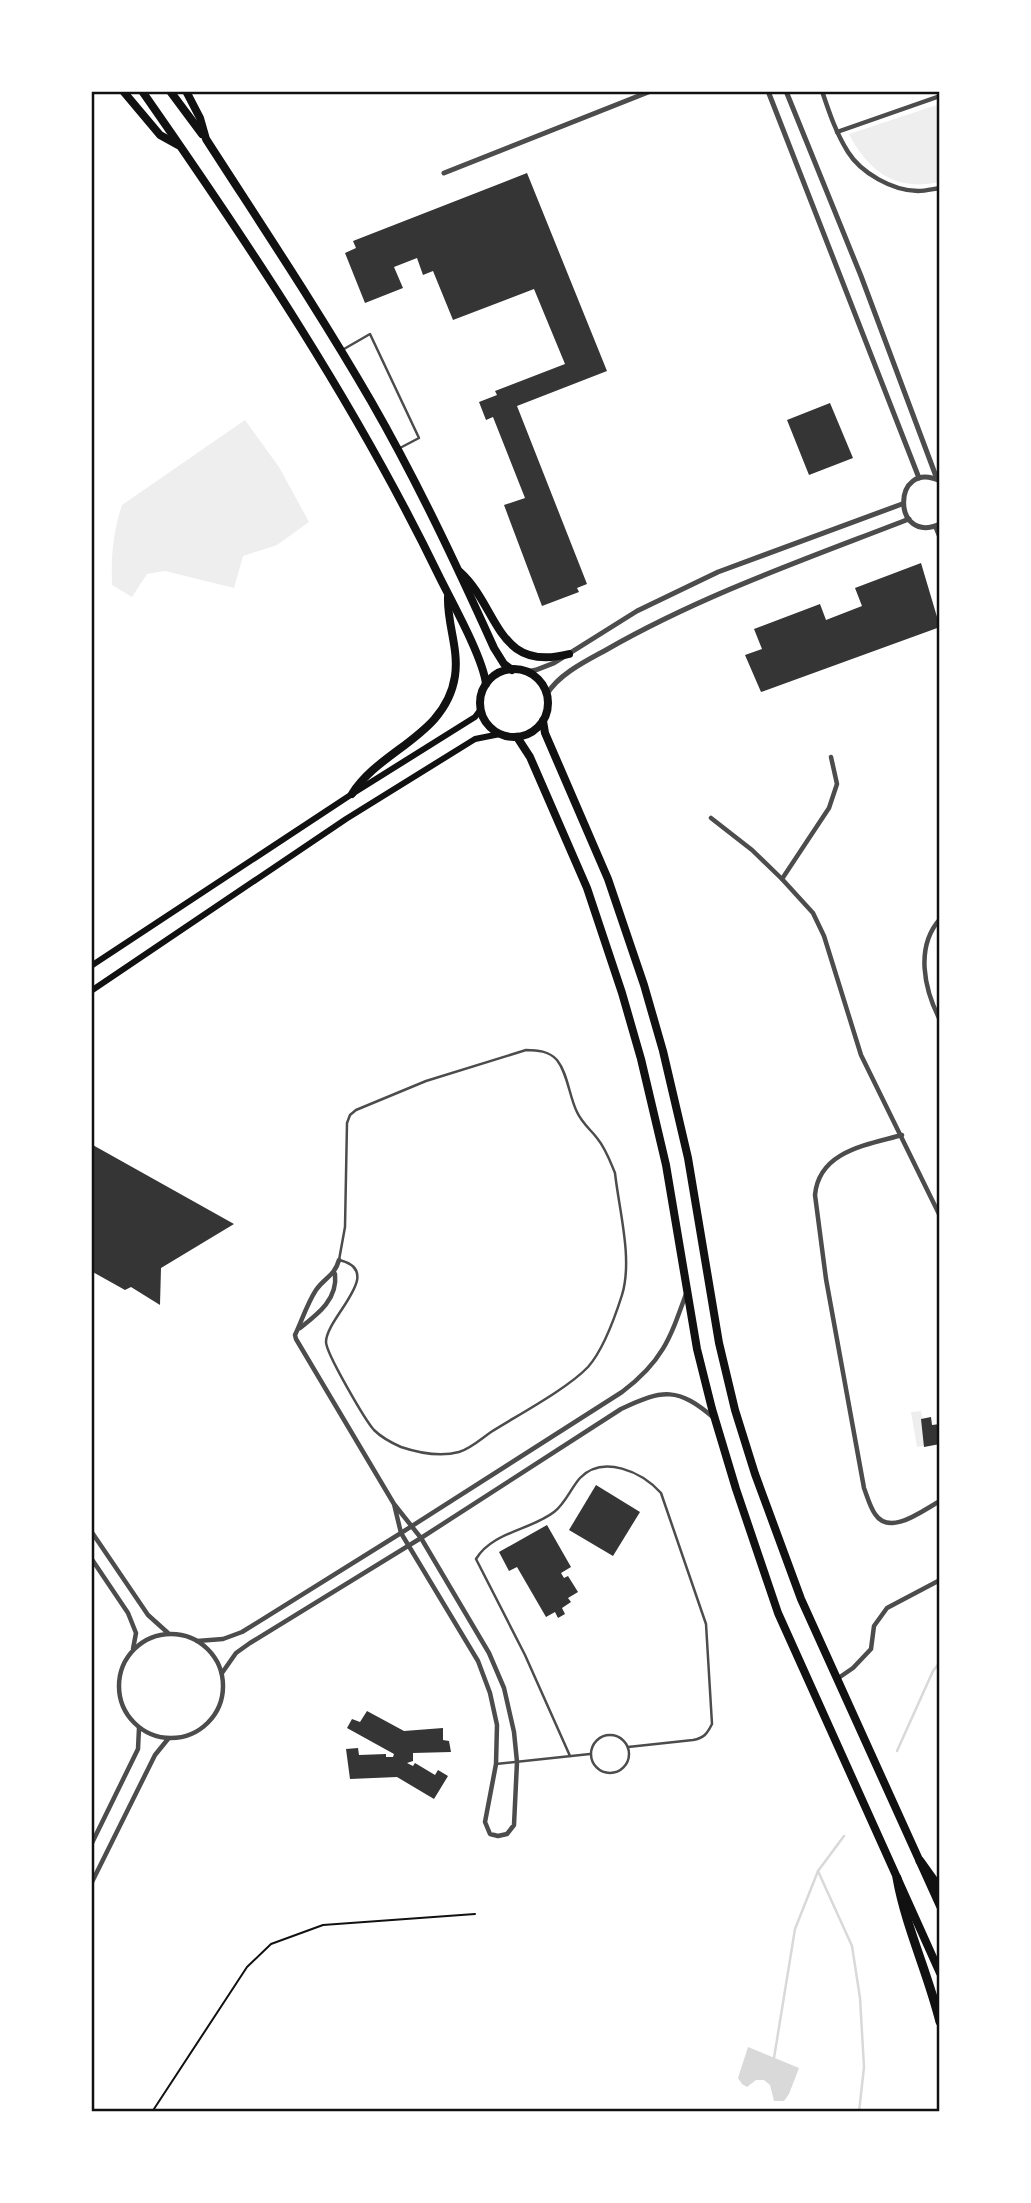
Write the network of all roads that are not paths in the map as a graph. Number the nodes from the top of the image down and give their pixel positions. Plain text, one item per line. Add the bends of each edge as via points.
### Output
1 (123, 91) edge
2 (142, 91) edge
3 (170, 91) edge
4 (186, 91) edge
5 (651, 91) edge
6 (768, 91) edge
7 (786, 91) edge
8 (822, 91) edge
9 (940, 96) edge
10 (837, 132) junction
11 (206, 139) junction
12 (181, 147) junction
13 (444, 173) dead end
14 (940, 188) edge
15 (341, 351) junction
16 (398, 449) junction
17 (919, 478) junction
18 (938, 480) edge
19 (902, 504) junction
20 (909, 519) junction
21 (938, 525) edge
22 (940, 538) edge
23 (458, 570) junction
24 (448, 594) junction
25 (569, 654) junction
26 (512, 670) junction
27 (526, 672) junction
28 (486, 684) junction
29 (547, 694) junction
30 (481, 709) junction
31 (543, 721) junction
32 (500, 734) junction
33 (517, 737) junction
34 (831, 757) dead end
35 (352, 794) junction
36 (711, 818) dead end
37 (782, 880) junction
38 (940, 919) edge
39 (91, 966) edge
40 (91, 991) edge
41 (940, 1020) edge
42 (902, 1135) junction
43 (940, 1216) edge
44 (340, 1261) junction
45 (335, 1274) junction
46 (687, 1293) junction
47 (297, 1331) junction
48 (715, 1419) junction
49 (940, 1501) edge
50 (394, 1504) junction
51 (413, 1526) junction
52 (91, 1531) edge
53 (401, 1533) junction
54 (421, 1538) junction
55 (409, 1545) junction
56 (91, 1558) edge
57 (940, 1580) edge
58 (169, 1634) junction
59 (197, 1641) junction
60 (132, 1650) junction
61 (222, 1674) junction
62 (837, 1679) junction
63 (139, 1728) junction
64 (167, 1739) junction
65 (628, 1747) junction
66 (590, 1754) junction
67 (570, 1756) junction
68 (517, 1762) junction
69 (496, 1764) junction
70 (91, 1845) edge
71 (920, 1861) junction
72 (897, 1878) junction
73 (91, 1884) edge
74 (940, 1889) edge
75 (940, 1906) edge
76 (940, 1973) edge
77 (940, 2022) edge

1 - 12 highway via 160,135
2 - 12 highway
3 - 11 highway
4 - 11 highway
5 - 13 street
6 - 17 street
7 - 18 street
8 - 10 street
9 - 10 street
10 - 14 street via 849,155 888,184 916,191
11 - 15 highway
12 - 24 highway via 379,458
15 - 16 highway
15 - 16 lane via 370,334 419,438
16 - 23 highway
17 - 18 street
17 - 19 street via 906,489
19 - 20 street
19 - 25 street via 718,572 637,611
20 - 21 street via 921,527
20 - 29 street via 669,617 583,663
21 - 22 street
23 - 25 highway via 514,647 535,655
23 - 26 highway via 494,648
24 - 28 highway
24 - 35 highway via 456,665 447,702 422,733 359,782
25 - 27 street
26 - 27 highway
26 - 28 highway via 495,675
27 - 29 highway via 540,681
28 - 30 highway
29 - 31 highway
30 - 32 highway via 488,725
30 - 35 main road
31 - 33 highway
31 - 62 highway via 608,878 644,985 688,1158 735,1410 801,1599
32 - 33 highway
32 - 40 main road via 475,739 346,820
33 - 46 highway via 587,888 622,993 666,1165
34 - 37 street via 837,785 829,808
35 - 39 main road
36 - 37 street
37 - 42 street via 813,914 824,936 861,1055
38 - 41 street via 932,928 925,952 925,980
42 - 43 street
42 - 49 street via 852,1149 830,1161 816,1183 815,1195 828,1293 864,1488 873,1513 880,1520 898,1523
44 - 44 lane via 350,1115 426,1081 526,1051 555,1058 576,1111 598,1139 615,1173 626,1259 623,1292 587,1367 461,1452 438,1455 400,1446 373,1429 327,1349 328,1330 358,1276 351,1263
44 - 45 street
45 - 47 street via 309,1301
45 - 47 street via 332,1296 318,1315
46 - 48 highway
46 - 51 street via 667,1345 638,1380
47 - 50 street via 296,1339
48 - 54 street via 682,1396 640,1400
48 - 72 highway via 778,1613
50 - 51 street
50 - 53 street
51 - 53 street
51 - 54 street
52 - 58 street via 148,1615
53 - 55 street
53 - 59 street via 242,1632
54 - 55 street
54 - 68 street via 489,1653 504,1688
55 - 61 street via 250,1643 236,1653
55 - 69 street via 478,1661 497,1725
56 - 60 street via 128,1613 136,1633
57 - 62 street via 887,1608 874,1626 872,1649
58 - 59 street
58 - 60 street
59 - 61 street via 217,1660
60 - 63 street via 120,1672 119,1697
61 - 64 street via 224,1690 212,1720 184,1738
62 - 71 highway
63 - 64 street
63 - 70 street via 138,1749
64 - 73 street
65 - 66 lane via 619,1737 607,1735 594,1743
65 - 66 lane via 629,1760 615,1773 596,1768
65 - 67 lane via 693,1740 708,1733 712,1724 706,1623 661,1493 638,1474 598,1466 582,1476 555,1512 486,1546 476,1559
66 - 67 lane
67 - 68 lane
68 - 69 lane
68 - 69 street via 513,1825 507,1834 498,1836 490,1834 485,1822
71 - 74 highway
71 - 75 highway
72 - 76 highway
72 - 77 highway via 902,1908

